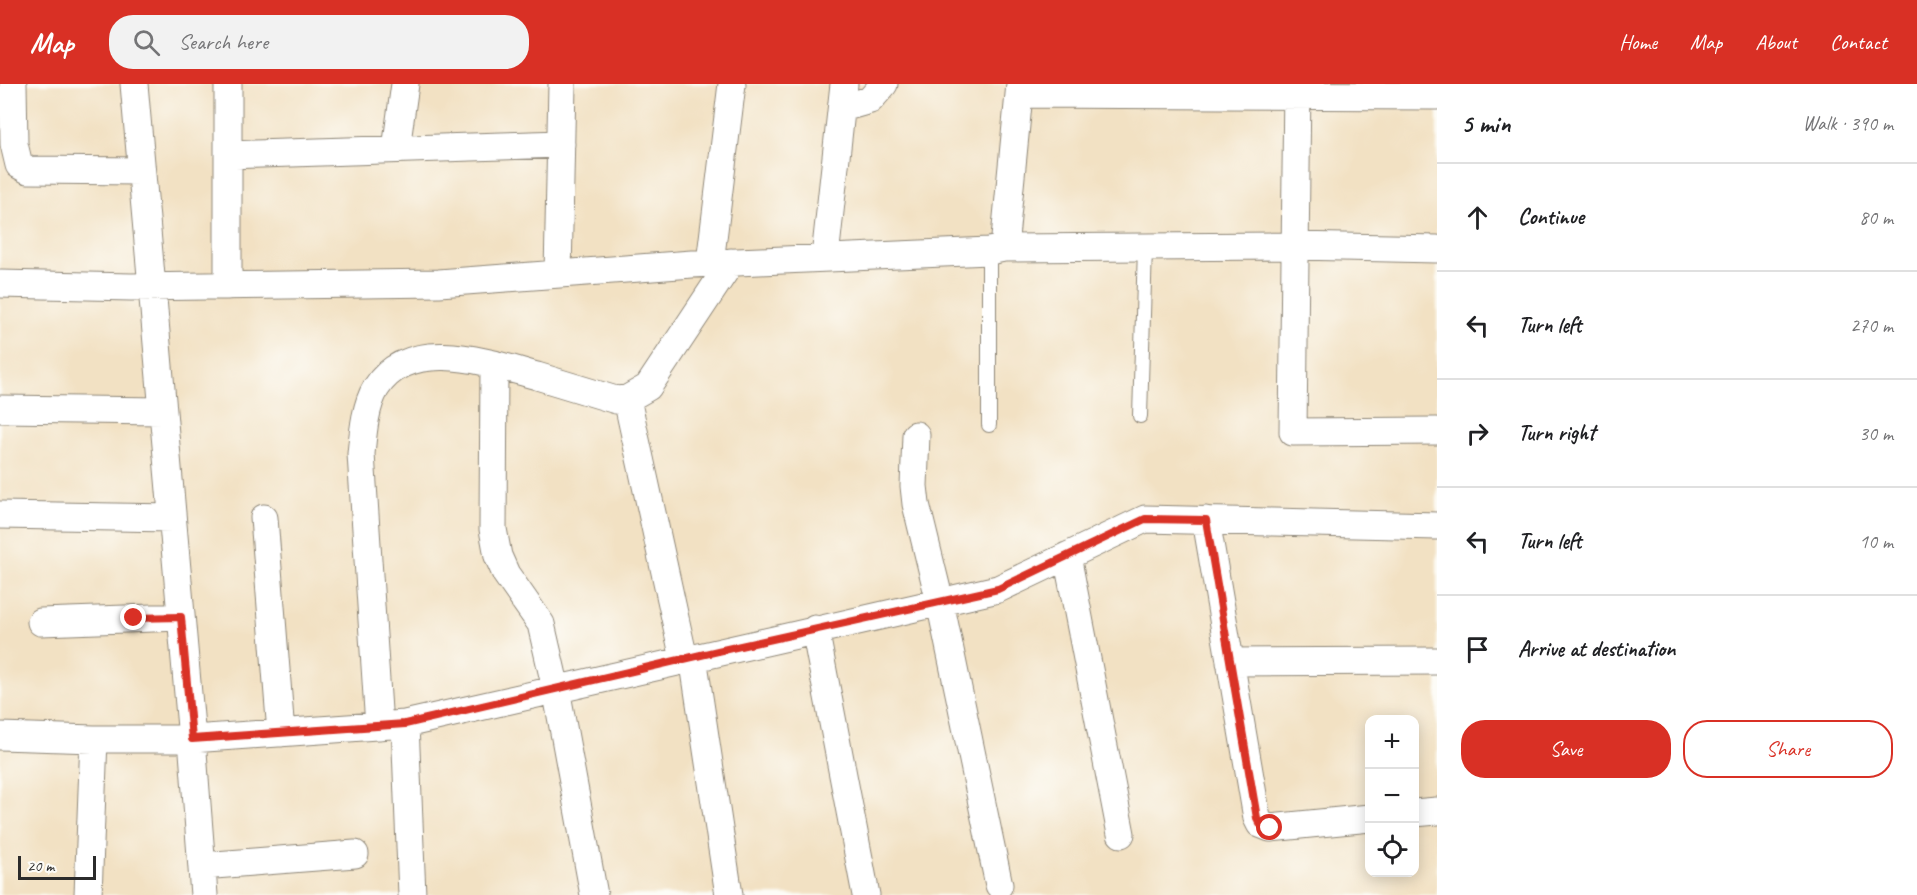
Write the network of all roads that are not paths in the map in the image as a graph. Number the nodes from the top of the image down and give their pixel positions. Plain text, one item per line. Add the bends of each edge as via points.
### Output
1 (12, 84) edge
2 (134, 84) edge
3 (228, 84) edge
4 (405, 84) edge
5 (562, 84) edge
6 (732, 84) edge
7 (884, 84) edge
8 (1437, 88) edge
9 (1020, 89) edge
10 (1297, 89) edge
11 (843, 96) edge
12 (1437, 96) edge
13 (561, 144) junction
14 (396, 149) junction
15 (228, 155) junction
16 (141, 171) junction
17 (1295, 246) junction
18 (1145, 248) junction
19 (1437, 249) edge
20 (996, 250) junction
21 (825, 257) junction
22 (720, 262) junction
23 (558, 274) junction
24 (0, 284) edge
25 (151, 286) junction
26 (228, 286) junction
27 (495, 364) junction
28 (627, 399) junction
29 (0, 409) edge
30 (162, 411) junction
31 (1140, 416) dead end
32 (989, 425) dead end
33 (1437, 431) edge
34 (916, 435) dead end
35 (0, 515) edge
36 (172, 518) junction
37 (264, 518) dead end
38 (1206, 520) junction
39 (1437, 526) edge
40 (1067, 556) junction
41 (940, 602) junction
42 (181, 617) junction
43 (41, 622) dead end
44 (816, 629) junction
45 (688, 658) junction
46 (1437, 661) edge
47 (1230, 662) junction
48 (556, 689) junction
49 (392, 725) junction
50 (281, 733) junction
51 (0, 736) edge
52 (94, 739) junction
53 (192, 739) junction
54 (1437, 811) edge
55 (1419, 813) edge
56 (1365, 818) edge
57 (1121, 834) dead end
58 (355, 854) dead end
59 (202, 866) junction
60 (999, 885) dead end
61 (88, 895) edge
62 (204, 895) edge
63 (412, 895) edge
64 (594, 895) edge
65 (729, 895) edge
66 (866, 895) edge

1 - 16 street via 14,144 19,165 28,170
2 - 16 street
3 - 15 street
4 - 14 street
5 - 13 street
6 - 22 street
7 - 11 street via 870,100
8 - 12 street
9 - 10 street
9 - 20 street
10 - 12 street
10 - 17 street
11 - 21 street
13 - 14 street
13 - 23 street
14 - 15 street
15 - 26 street
16 - 25 street
17 - 18 street
17 - 19 street
17 - 33 street via 1293,432
18 - 20 street
18 - 31 lane
20 - 21 street
20 - 32 lane
21 - 22 street
22 - 23 street
22 - 28 street via 648,387
23 - 26 street via 439,283
24 - 25 street
25 - 26 street
25 - 30 street
27 - 28 street via 616,400
27 - 48 street via 493,530 506,574 541,624
27 - 49 street via 437,356 410,361 393,370 376,388 365,422 361,454
28 - 45 street
29 - 30 street
30 - 36 street
34 - 41 street via 916,504
35 - 36 street
36 - 42 street
37 - 50 street
38 - 39 street
38 - 40 street via 1145,519
38 - 47 street
40 - 41 street via 998,589
40 - 57 street
41 - 44 street
41 - 60 street
42 - 43 street
42 - 53 street
44 - 45 street
44 - 66 street
45 - 48 street
45 - 65 street
46 - 47 street
47 - 56 street via 1260,824 1270,828
48 - 49 street
48 - 64 street
49 - 50 street
49 - 63 street
50 - 53 street
51 - 52 street
52 - 53 street
52 - 61 street
53 - 59 street
54 - 55 street
58 - 59 street
59 - 62 street

